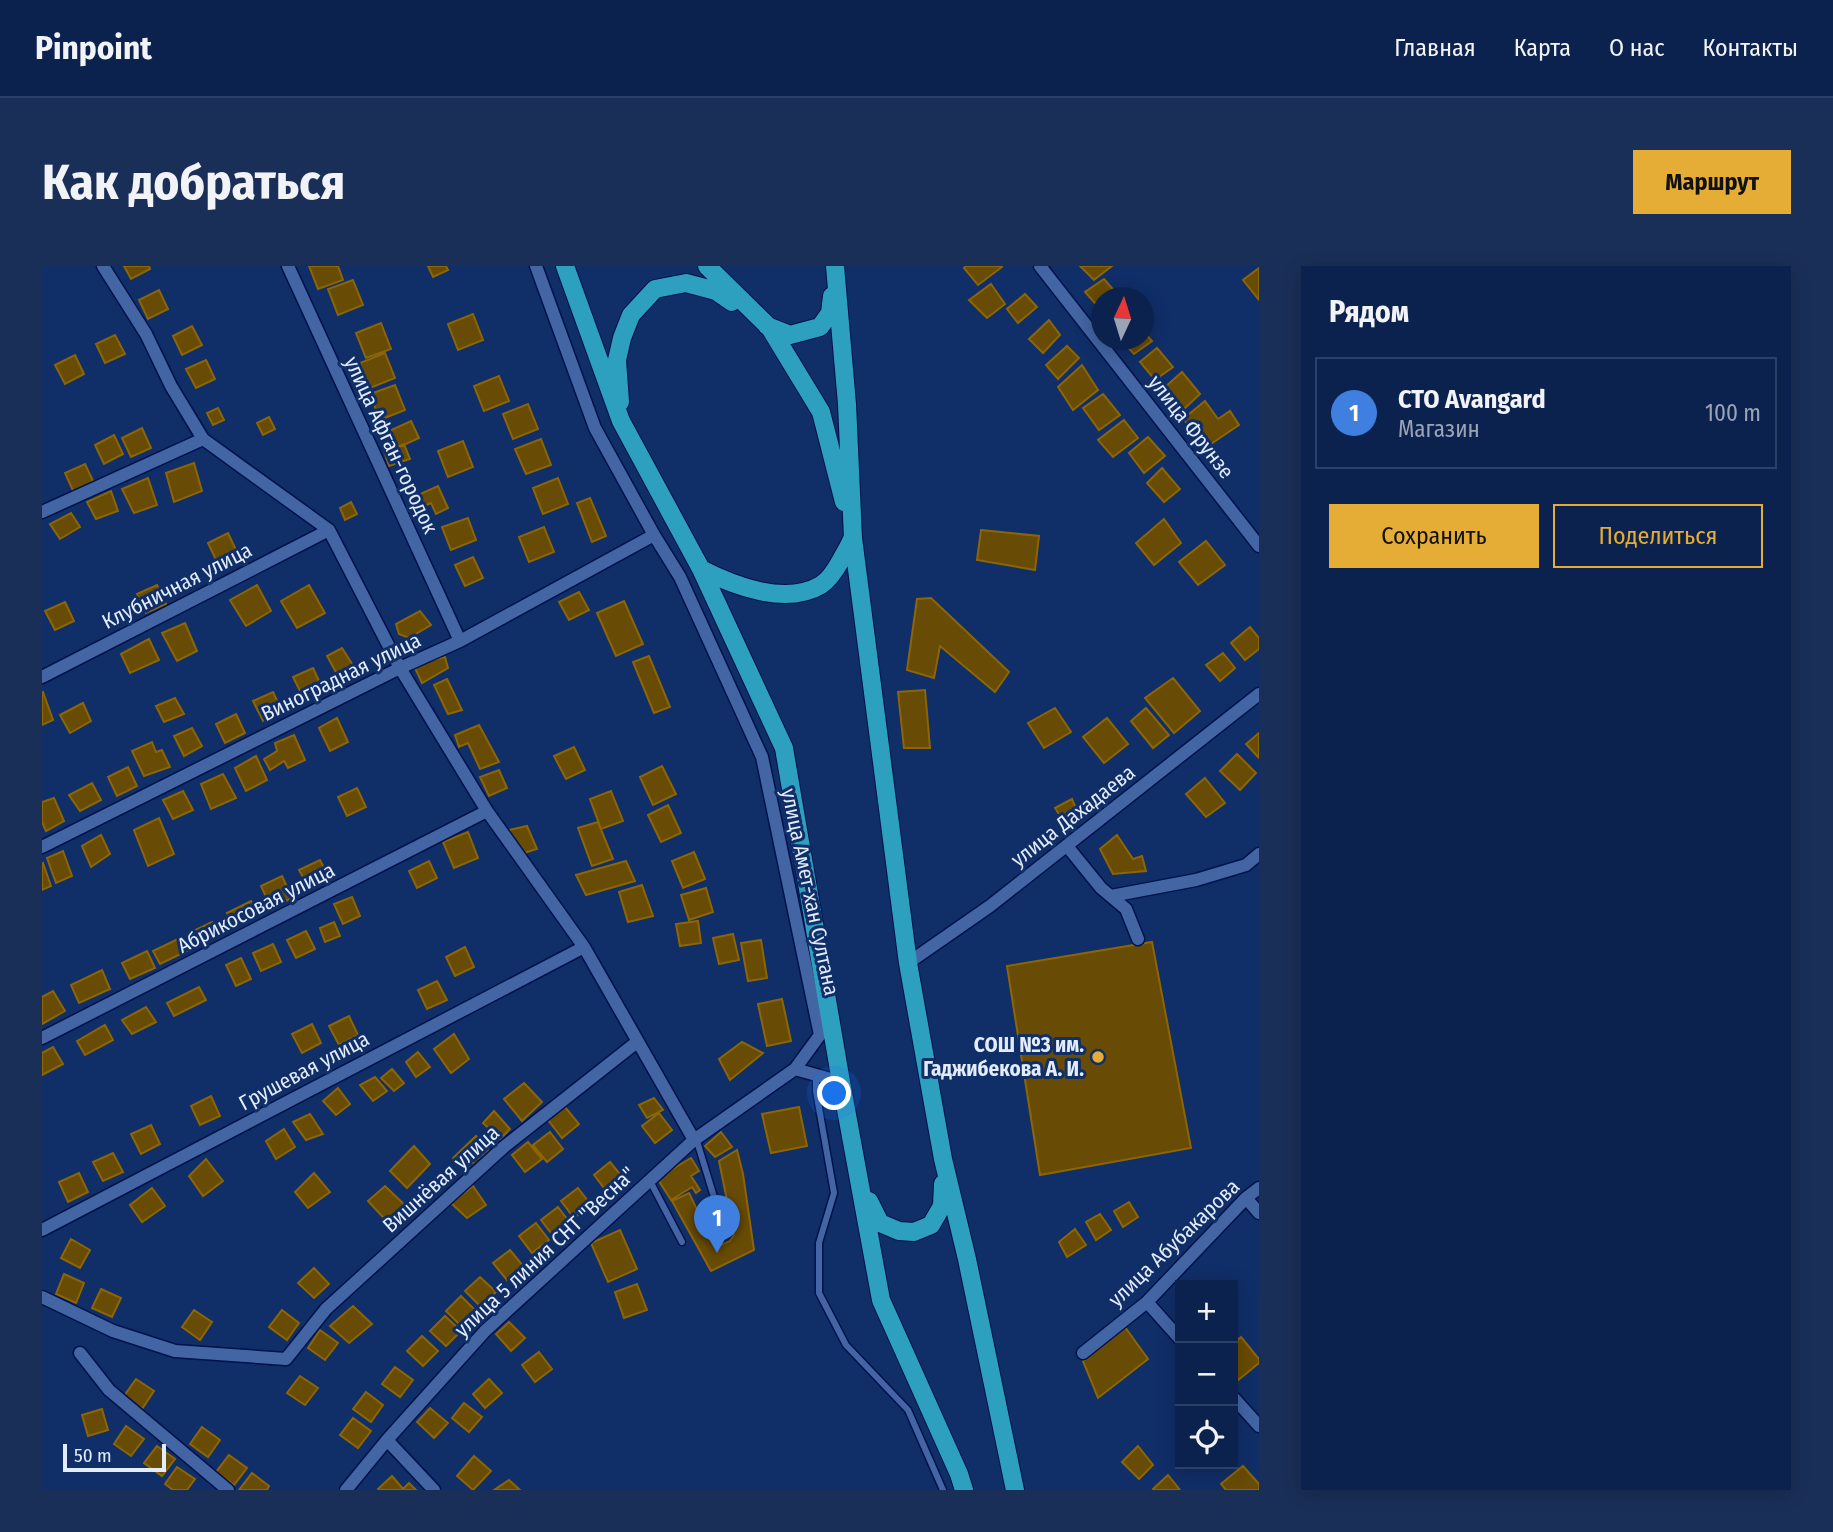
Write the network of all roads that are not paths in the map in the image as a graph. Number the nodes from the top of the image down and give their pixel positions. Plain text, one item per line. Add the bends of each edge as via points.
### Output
1 (103, 266) edge
2 (288, 266) edge
3 (536, 266) edge
4 (565, 266) edge
5 (707, 266) edge
6 (1040, 266) edge
7 (835, 267) edge
8 (770, 328) junction
9 (621, 421) junction
10 (203, 439) junction
11 (42, 512) edge
12 (329, 530) junction
13 (654, 535) junction
14 (853, 538) junction
15 (1259, 546) edge
16 (701, 569) junction
17 (460, 641) junction
18 (400, 668) junction
19 (42, 677) edge
20 (1259, 694) edge
21 (486, 811) junction
22 (1067, 846) junction
23 (42, 847) edge
24 (1259, 854) edge
25 (1111, 895) junction
26 (1138, 939) dead end
27 (584, 947) junction
28 (908, 963) junction
29 (825, 1028) junction
30 (42, 1038) edge
31 (637, 1042) junction
32 (795, 1069) junction
33 (816, 1075) junction
34 (841, 1082) junction
35 (695, 1139) junction
36 (943, 1159) junction
37 (650, 1181) junction
38 (859, 1182) junction
39 (1259, 1188) edge
40 (714, 1197) dead end
41 (1246, 1198) junction
42 (1259, 1213) edge
43 (42, 1230) edge
44 (682, 1242) dead end
45 (42, 1297) edge
46 (1147, 1301) junction
47 (1175, 1333) edge
48 (80, 1353) dead end
49 (1083, 1353) dead end
50 (1238, 1403) edge
51 (1259, 1426) edge
52 (387, 1440) junction
53 (228, 1490) edge
54 (346, 1490) edge
55 (433, 1490) edge
56 (943, 1490) edge
57 (964, 1490) edge
58 (1015, 1490) edge

1 - 10 street
2 - 17 street, улица Афган-городок
3 - 13 street, улица Амет-хан Султана via 595,429
4 - 9 main road
5 - 8 main road
6 - 15 street, улица Фрунзе
7 - 8 main road via 830,313 820,327 790,335
7 - 14 main road
8 - 9 main road via 716,291 686,283 655,289 631,315 622,338 617,360
8 - 14 main road via 821,412
9 - 16 main road
10 - 11 street
10 - 12 street
12 - 18 street
12 - 19 street, Клубничная улица
13 - 17 street, Виноградная улица
13 - 29 street, улица Амет-хан Султана via 680,577 762,757
14 - 16 main road via 822,585 801,593 743,587
14 - 28 main road
16 - 29 main road via 784,748
17 - 18 street, Виноградная улица
18 - 21 street
18 - 23 street, Виноградная улица
20 - 22 street, улица Дахадаева
21 - 27 street
21 - 30 street, Абрикосовая улица
22 - 25 street
22 - 28 street, улица Дахадаева
24 - 25 street via 1246,865 1196,880
25 - 26 street via 1126,909
27 - 31 street
27 - 43 street, Грушевая улица
28 - 36 main road
29 - 32 street, улица 5 линия СНТ "Весна"
29 - 34 main road
31 - 35 street
31 - 45 street, Вишнёвая улица via 505,1146 327,1309 286,1359 175,1351 113,1331
32 - 33 street
32 - 35 street, улица 5 линия СНТ "Весна"
33 - 34 street
33 - 56 lane via 834,1193 819,1243 819,1293 846,1345 908,1410
34 - 38 main road
35 - 37 street, улица 5 линия СНТ "Весна"
35 - 40 lane
36 - 38 main road via 942,1206 931,1225 914,1232 880,1223
36 - 58 main road
37 - 44 lane
37 - 52 street, улица 5 линия СНТ "Весна" via 485,1331
38 - 57 main road via 881,1300
39 - 41 street, улица Абубакарова
41 - 42 street
41 - 46 street, улица Абубакарова
46 - 47 street
46 - 49 street, улица Абубакарова
48 - 53 street via 109,1390
50 - 51 street
52 - 54 street, улица 5 линия СНТ "Весна"
52 - 55 street

